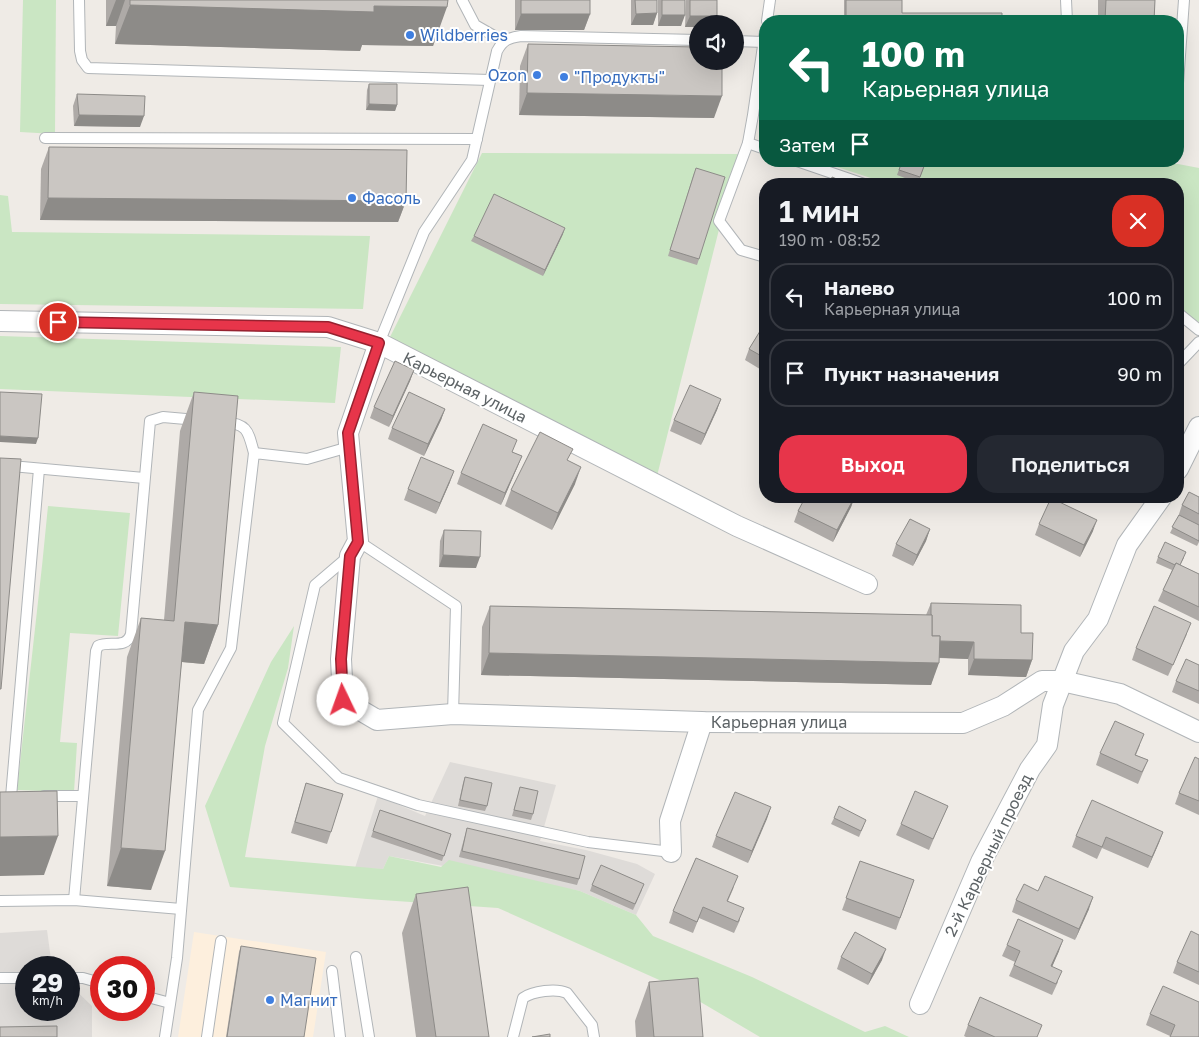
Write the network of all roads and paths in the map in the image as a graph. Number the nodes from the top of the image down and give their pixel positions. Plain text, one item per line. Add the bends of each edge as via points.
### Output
1 (79, 0) edge
2 (462, 0) edge
3 (770, 0) edge
4 (1066, 0) edge
5 (1184, 0) edge
6 (767, 15) edge
7 (1066, 15) edge
8 (1183, 15) edge
9 (759, 38) edge
10 (689, 40) edge
11 (744, 40) edge
12 (503, 41) junction
13 (759, 72) edge
14 (490, 80) junction
15 (45, 138) dead end
16 (477, 139) junction
17 (748, 143) junction
18 (759, 147) edge
19 (814, 167) edge
20 (844, 178) edge
21 (759, 255) edge
22 (1184, 318) edge
23 (0, 321) edge
24 (1199, 330) edge
25 (1199, 342) edge
26 (379, 343) junction
27 (1184, 358) edge
28 (1199, 427) edge
29 (350, 447) junction
30 (254, 453) junction
31 (1184, 457) edge
32 (0, 465) edge
33 (39, 469) junction
34 (144, 478) junction
35 (1157, 503) edge
36 (354, 549) junction
37 (867, 584) dead end
38 (1062, 680) junction
39 (453, 714) junction
40 (702, 722) junction
41 (1199, 732) edge
42 (38, 796) edge
43 (83, 796) junction
44 (10, 797) edge
45 (671, 852) joint
46 (74, 900) junction
47 (0, 901) edge
48 (181, 909) junction
49 (221, 941) dead end
50 (356, 957) dead end
51 (332, 971) dead end
52 (0, 978) edge
53 (15, 978) edge
54 (155, 999) edge
55 (170, 1003) junction
56 (920, 1004) dead end
57 (165, 1037) edge
58 (207, 1037) edge
59 (340, 1037) edge
60 (368, 1037) edge
61 (513, 1037) edge
62 (594, 1037) edge

1 - 14 lane via 80,51 88,68
2 - 12 lane via 475,25
3 - 6 lane
4 - 7 lane
5 - 8 lane
9 - 11 lane
10 - 12 lane via 521,36
12 - 14 lane via 497,51
13 - 17 lane
14 - 16 lane
15 - 16 lane
16 - 26 lane via 472,160 424,232
17 - 18 lane
17 - 21 lane via 719,221 741,250
19 - 20 lane
22 - 24 lane
23 - 26 street, Карьерная улица via 328,327
25 - 27 lane
26 - 29 street via 348,433
26 - 37 street, Карьерная улица via 737,526
28 - 31 street
29 - 30 lane via 307,459
29 - 36 street
30 - 34 lane via 249,432 244,426 163,417 150,421
30 - 48 lane via 231,648 198,710
32 - 33 lane
33 - 34 lane
33 - 44 lane
34 - 43 lane via 131,634 125,642 103,643 96,651
35 - 38 street, 2-й Карьерный проезд via 1127,545 1098,619 1074,651
36 - 39 lane via 456,606
36 - 39 street, Карьерная улица via 341,659 343,700 377,720
36 - 45 lane via 315,585 283,723 339,778 418,805 588,842
38 - 40 street, Карьерная улица via 1042,681 1003,706 963,723
38 - 41 street, Карьерная улица via 1120,694
38 - 56 street, 2-й Карьерный проезд via 1053,706 1047,745 1030,769 981,862
39 - 40 street, Карьерная улица
40 - 45 street via 670,821
42 - 43 lane
43 - 46 lane
46 - 47 lane
46 - 48 lane
48 - 55 lane
49 - 58 lane
50 - 60 lane
51 - 59 lane
52 - 53 lane
54 - 55 lane
55 - 57 lane
61 - 62 lane via 523,998 562,990 592,1026

